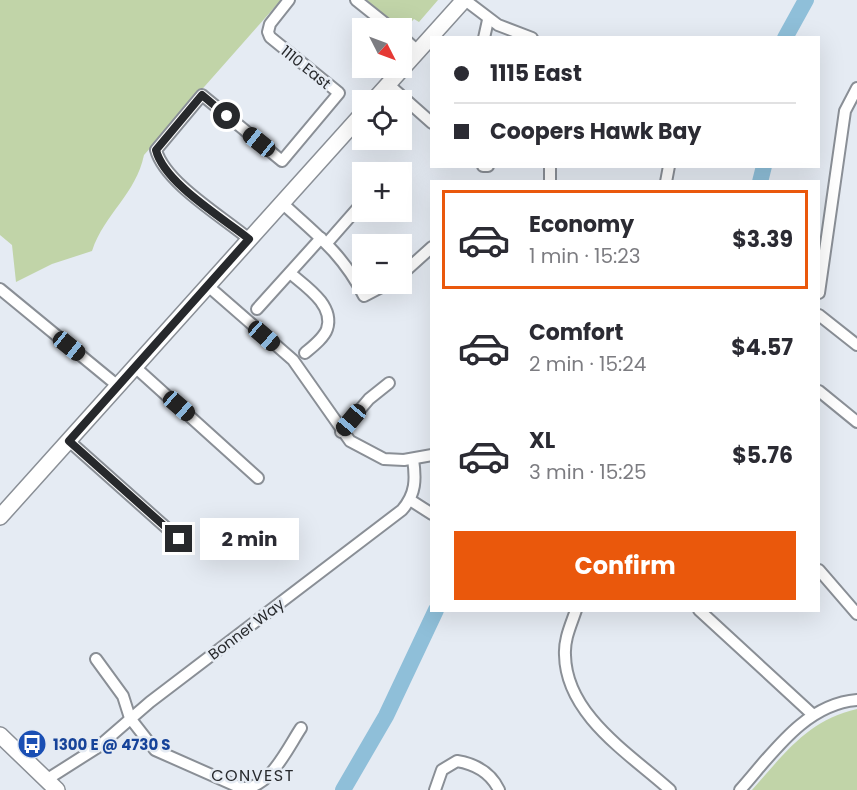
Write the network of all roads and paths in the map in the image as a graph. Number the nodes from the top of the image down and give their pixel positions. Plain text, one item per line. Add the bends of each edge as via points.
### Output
1 (290, 0) edge
2 (356, 0) edge
3 (465, 0) edge
4 (378, 18) edge
5 (488, 20) junction
6 (432, 36) edge
7 (484, 36) edge
8 (526, 36) edge
9 (430, 38) edge
10 (412, 46) edge
11 (418, 51) junction
12 (388, 84) junction
13 (857, 88) edge
14 (383, 90) edge
15 (430, 121) edge
16 (352, 125) edge
17 (282, 203) junction
18 (352, 213) edge
19 (249, 239) junction
20 (324, 240) junction
21 (430, 250) edge
22 (412, 265) edge
23 (290, 273) junction
24 (352, 274) edge
25 (208, 286) junction
26 (820, 286) edge
27 (0, 289) edge
28 (257, 309) dead end
29 (820, 316) edge
30 (857, 345) edge
31 (305, 353) dead end
32 (135, 367) junction
33 (389, 383) dead end
34 (118, 386) junction
35 (820, 392) edge
36 (857, 422) edge
37 (341, 432) junction
38 (69, 441) junction
39 (430, 455) edge
40 (413, 459) junction
41 (258, 478) dead end
42 (410, 500) junction
43 (430, 513) edge
44 (0, 518) edge
45 (179, 539) dead end
46 (820, 571) edge
47 (575, 612) edge
48 (701, 612) edge
49 (857, 614) edge
50 (96, 659) dead end
51 (857, 700) edge
52 (812, 714) junction
53 (130, 718) junction
54 (301, 728) dead end
55 (0, 735) edge
56 (51, 785) edge
57 (435, 790) edge
58 (499, 790) edge
59 (670, 790) edge
60 (740, 790) edge

1 - 19 street, 1110 East via 270,24 270,38 339,93 282,161 202,95 156,150 173,177
2 - 4 street
3 - 5 street
3 - 6 main road
5 - 7 street
5 - 8 street
9 - 11 main road
10 - 11 street
11 - 12 main road
12 - 14 main road
12 - 15 street
13 - 26 street via 845,111
16 - 17 main road
17 - 19 main road
17 - 20 street
18 - 20 street
19 - 25 main road
20 - 23 street
20 - 24 street
21 - 22 street
23 - 28 street
23 - 31 street via 322,302 328,320 324,334
25 - 32 main road
25 - 37 street via 293,360
27 - 34 street
29 - 30 street
32 - 34 main road
32 - 41 street
33 - 37 street via 369,399
34 - 38 main road
35 - 36 street
37 - 40 street via 359,448 376,456
38 - 44 main road
38 - 45 street
39 - 40 street
40 - 42 street via 416,483
42 - 43 street
42 - 53 street, Bonner Way via 387,524
46 - 49 street
47 - 59 street via 565,654 576,698 592,720
48 - 52 street
50 - 53 street via 123,696
51 - 52 street
52 - 60 street
53 - 54 street via 161,754 251,789 264,780
53 - 56 street, Bonner Way
55 - 56 main road
57 - 58 street via 442,770 458,761 481,769

